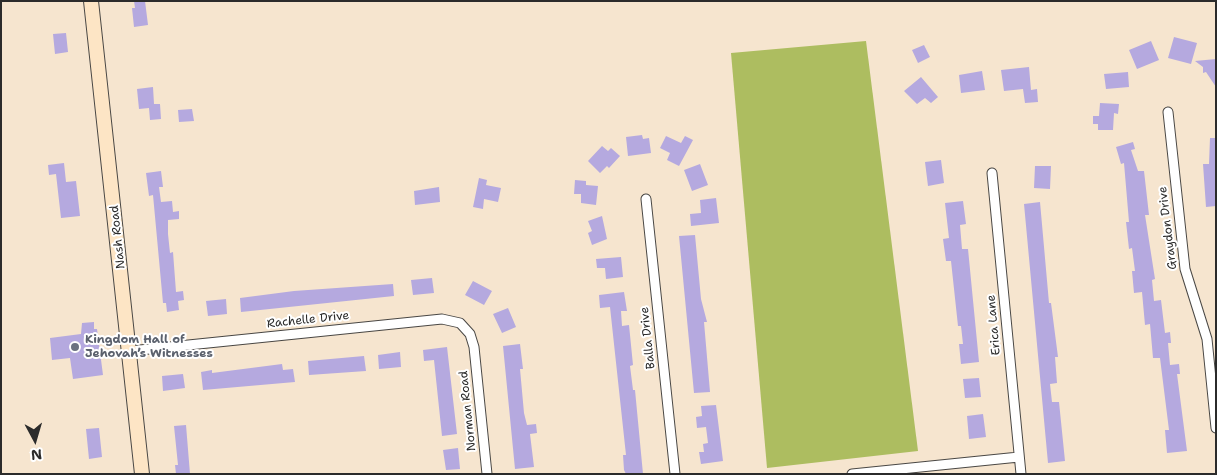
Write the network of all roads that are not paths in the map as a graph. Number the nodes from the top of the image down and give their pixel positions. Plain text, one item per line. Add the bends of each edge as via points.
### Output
1 (91, 1) edge
2 (1168, 112) dead end
3 (992, 173) dead end
4 (646, 199) dead end
5 (474, 347) joint
6 (130, 351) junction
7 (1216, 428) edge
8 (1019, 457) junction
9 (142, 474) edge
10 (487, 474) edge
11 (674, 474) edge
12 (852, 474) edge
13 (1021, 474) edge

1 - 6 main road, Nash Road
2 - 7 street, Graydon Drive via 1185,269 1207,339
3 - 8 street, Erica Lane
4 - 11 street, Balla Drive
5 - 6 street, Rachelle Drive via 470,334 460,323 442,320
5 - 10 street, Norman Road
6 - 9 main road, Nash Road
8 - 12 street
8 - 13 street, Erica Lane

